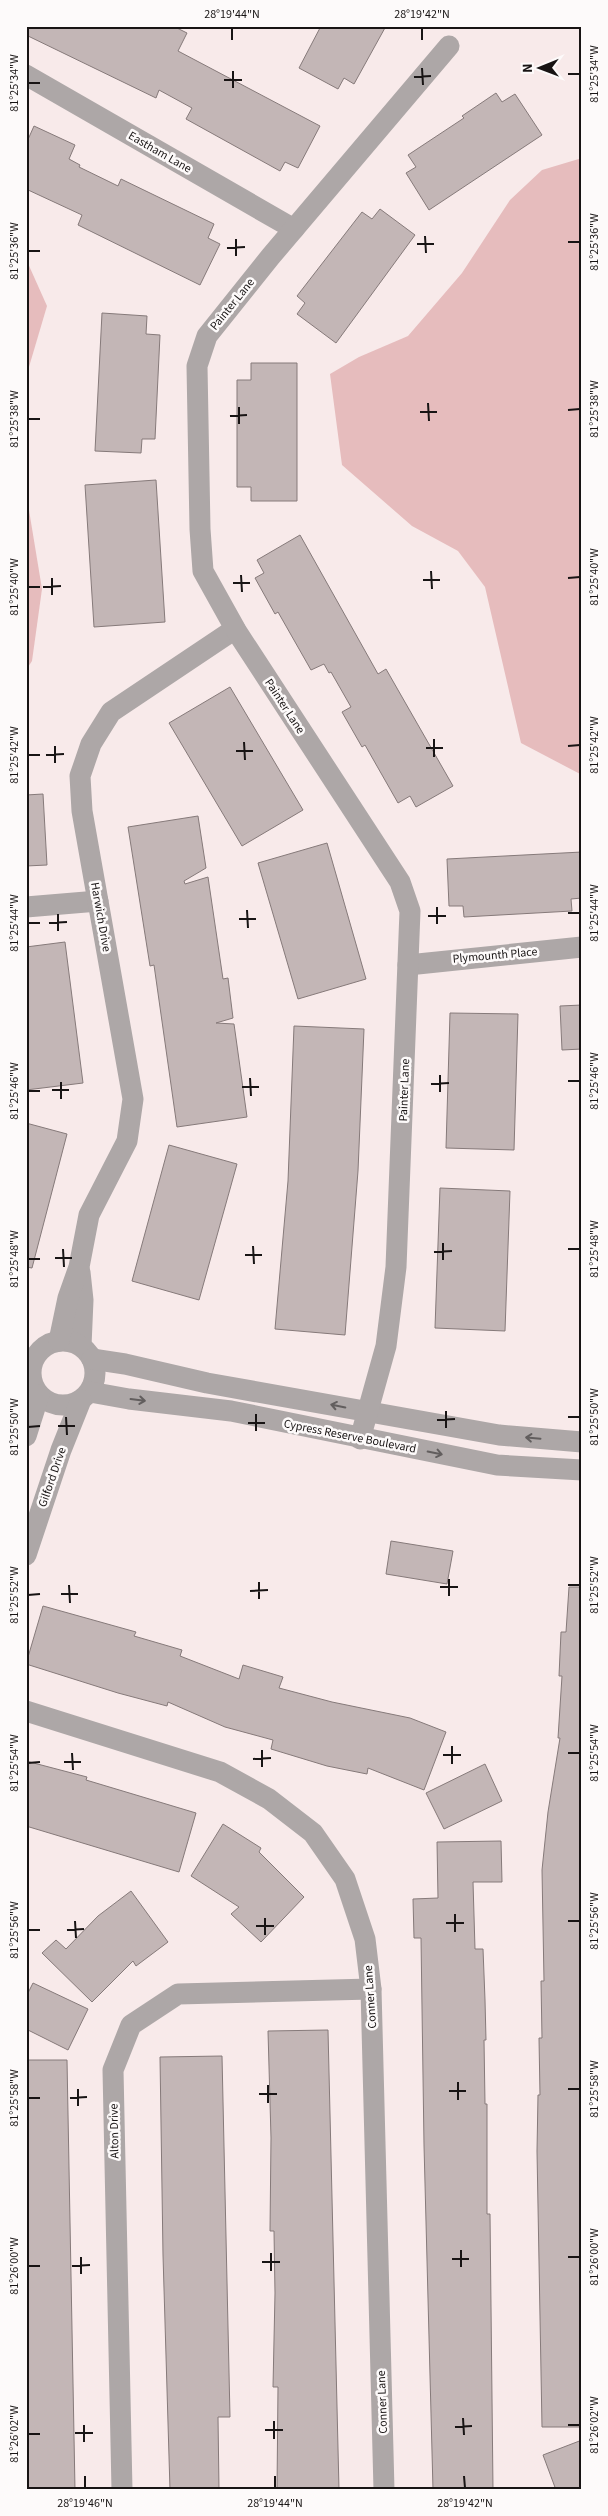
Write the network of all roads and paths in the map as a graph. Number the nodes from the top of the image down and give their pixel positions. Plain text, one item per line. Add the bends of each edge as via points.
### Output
1 (449, 46) dead end
2 (26, 75) edge
3 (294, 229) junction
4 (235, 629) junction
5 (98, 901) junction
6 (26, 907) edge
7 (582, 947) edge
8 (408, 965) junction
9 (79, 1267) junction
10 (42, 1344) edge
11 (87, 1353) junction
12 (32, 1384) edge
13 (85, 1396) junction
14 (368, 1412) junction
15 (26, 1436) edge
16 (360, 1438) junction
17 (582, 1442) edge
18 (582, 1470) edge
19 (26, 1554) edge
20 (26, 1711) edge
21 (371, 1989) junction
22 (122, 2490) edge
23 (384, 2490) edge

1 - 3 street, Painter Lane
2 - 3 street, Eastham Lane
3 - 4 street, Painter Lane via 206,336 198,366 200,529 204,571
4 - 5 street, Harwich Drive via 111,712 91,744 80,776
4 - 8 street, Painter Lane via 400,882 410,911
5 - 6 street
5 - 9 street, Harwich Drive via 133,1099 127,1141 89,1215
7 - 8 street, Plymounth Place
8 - 14 street, Painter Lane via 396,1267 386,1346
9 - 10 street, Harwich Drive via 68,1298
9 - 11 street, Harwich Drive
10 - 11 street via 70,1341
10 - 12 street via 32,1362
11 - 13 street via 95,1376
14 -> 11 street
12 - 13 street via 51,1403 66,1406
12 - 15 street
13 -> 16 street, Cypress Reserve Boulevard via 231,1411
13 - 19 street, Gilford Drive via 61,1450
14 - 16 street, Painter Lane
17 -> 14 street via 499,1435
16 -> 18 street, Cypress Reserve Boulevard via 497,1464
20 - 21 street, Conner Lane via 220,1772 269,1799 313,1833 344,1879 365,1939
21 - 22 street, Alton Drive via 178,1994 131,2025 113,2070
21 - 23 street, Conner Lane

